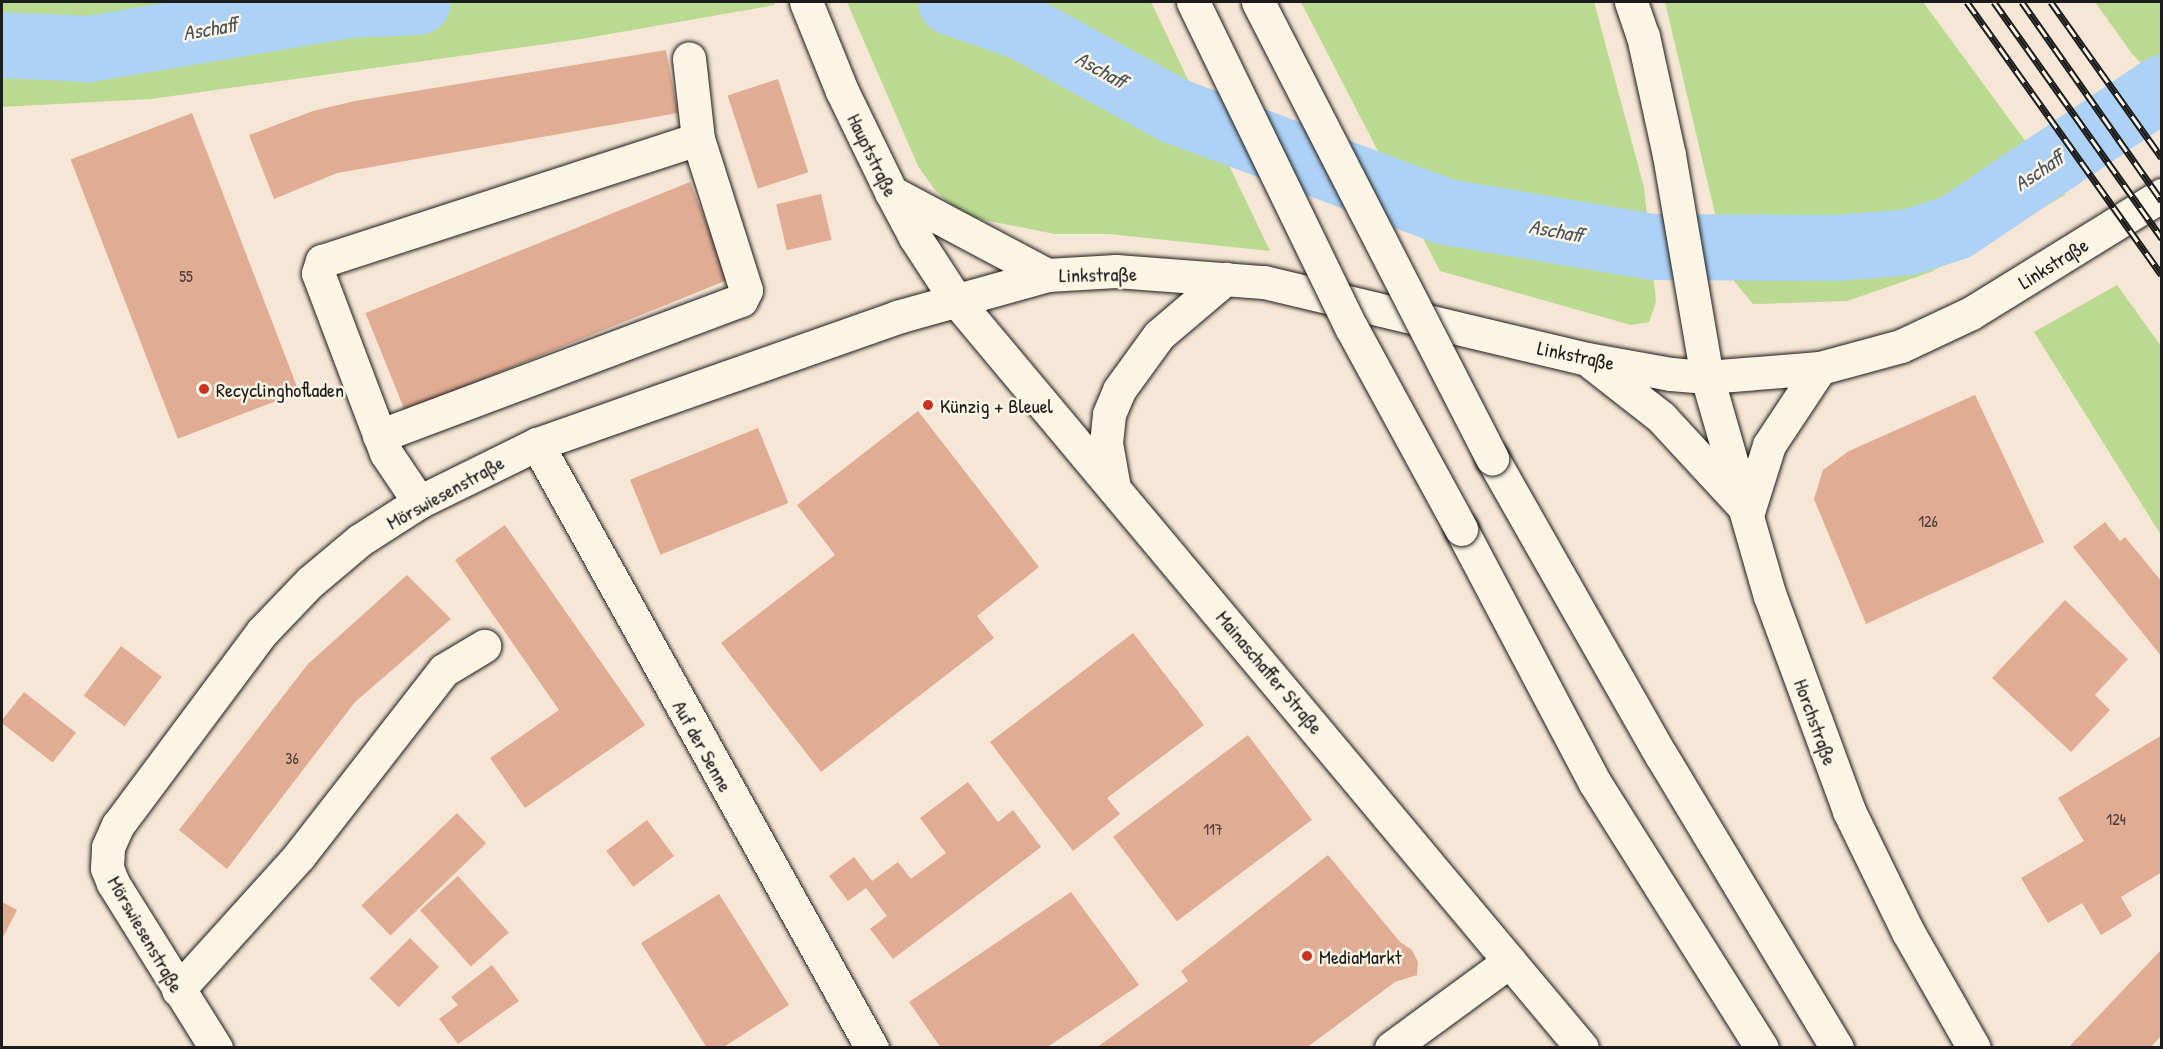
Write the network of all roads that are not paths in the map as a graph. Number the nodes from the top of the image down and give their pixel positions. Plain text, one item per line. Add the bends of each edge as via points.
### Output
1 (806, 2) edge
2 (1193, 2) edge
3 (1258, 2) edge
4 (1631, 2) edge
5 (689, 59) dead end
6 (698, 139) junction
7 (891, 192) junction
8 (2162, 195) edge
9 (1047, 275) junction
10 (1225, 279) junction
11 (956, 300) junction
12 (1587, 359) junction
13 (1820, 368) junction
14 (1707, 377) junction
15 (379, 436) junction
16 (537, 444) junction
17 (1114, 488) junction
18 (419, 502) junction
19 (1748, 512) junction
20 (484, 646) dead end
21 (1510, 961) junction
22 (178, 990) junction
23 (216, 1047) edge
24 (872, 1047) edge
25 (1391, 1047) edge
26 (1582, 1047) edge
27 (1762, 1047) edge
28 (1837, 1047) edge
29 (1974, 1047) edge

1 - 7 main road, Hauptstraße
2 - 27 main road, bridge via 1351,327 1595,783
3 - 28 main road, bridge via 1492,458 1661,755
4 - 14 main road, Horchstraße via 1643,36 1669,155
5 - 6 main road
6 - 15 main road via 746,290 741,300
6 - 15 main road via 322,261 318,273
7 - 9 main road
7 - 11 main road, Hauptstraße
8 - 13 main road, Linkstraße via 1971,313 1901,346
9 - 10 main road, Linkstraße via 1116,271
9 - 11 main road, Linkstraße
10 - 12 main road, Linkstraße via 1264,282
10 - 17 main road via 1159,335 1119,390 1109,414 1106,443
11 - 16 main road, Mörswiesenstraße via 897,317
11 - 17 main road, Mainaschaffer Straße
12 - 14 main road, Linkstraße
12 - 19 main road via 1661,417
13 - 14 main road, Linkstraße
13 - 19 main road via 1769,445
14 - 19 main road, Horchstraße
15 - 18 main road
16 - 18 main road, Mörswiesenstraße
16 - 24 main road, Auf der Senne
17 - 21 main road, Mainaschaffer Straße
18 - 22 main road, Mörswiesenstraße via 309,582 262,632 113,836 107,867 113,883
19 - 29 main road, Horchstraße via 1770,596 1849,811 1908,932
20 - 22 main road via 444,670 299,856
21 - 25 main road
21 - 26 main road, Mainaschaffer Straße
22 - 23 main road, Mörswiesenstraße

